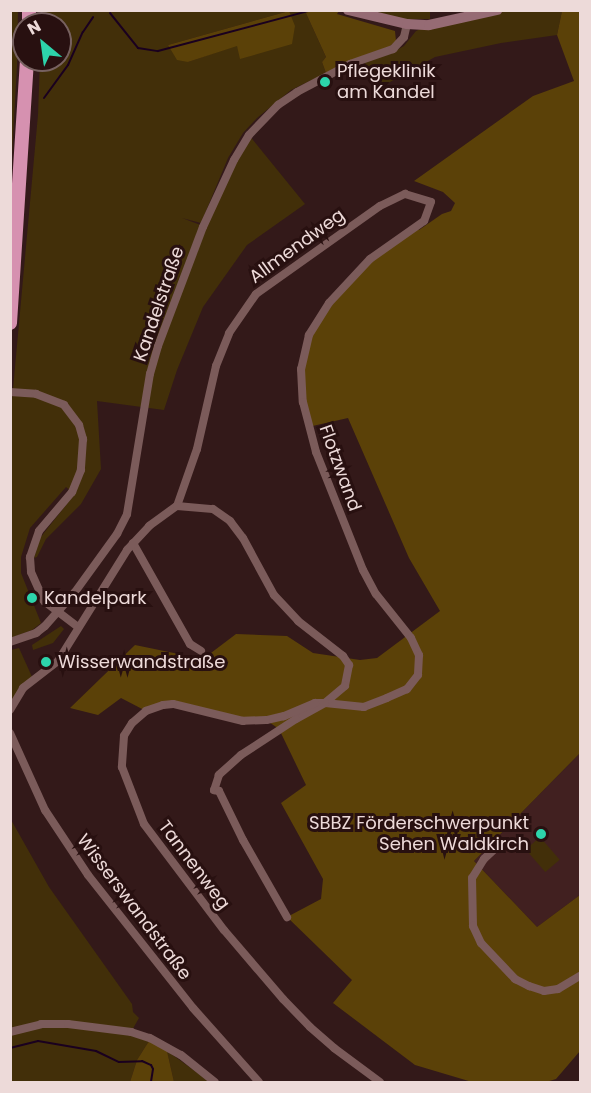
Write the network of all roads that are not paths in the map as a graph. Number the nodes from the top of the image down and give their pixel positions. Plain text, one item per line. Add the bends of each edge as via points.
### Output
1 (348, 10) edge
2 (497, 10) edge
3 (407, 24) junction
4 (26, 72) edge
5 (432, 201) joint
6 (10, 323) edge
7 (10, 392) edge
8 (177, 506) junction
9 (133, 543) junction
10 (56, 612) junction
11 (78, 627) junction
12 (10, 642) edge
13 (201, 651) dead end
14 (326, 703) junction
15 (10, 710) edge
16 (10, 733) edge
17 (500, 844) dead end
18 (287, 917) dead end
19 (580, 976) edge
20 (10, 1032) edge
21 (215, 1083) edge
22 (259, 1083) edge
23 (380, 1083) edge

1 - 3 street
2 - 3 street via 429,26
3 - 10 street, Kandelstraße via 404,37 393,49 350,64 278,105 249,135 234,160 198,240 158,346 127,514 94,565
4 - 6 highway
5 - 8 street, Allmendweg via 405,194 388,201 256,294 229,333 216,366 197,449
5 - 14 street, Flotzwand via 424,221 370,259 329,303 315,322 303,352 303,402 316,452 363,570 419,655 418,675 407,689 364,707
7 - 10 street via 36,394 64,405 79,425 83,439 81,471 72,492 39,531 30,557 35,584
8 - 9 street via 166,511
8 - 14 street via 213,509 230,521 274,595 298,621 343,656 349,665 349,676 345,686
9 - 11 street
9 - 13 street via 190,644
10 - 11 street
10 - 12 street, Kandelstraße via 36,633
11 - 15 street via 58,661 23,688
14 - 18 street via 241,755 219,775 214,790 219,791
14 - 23 street, Tannenweg via 315,703 284,716 243,721 174,704 163,705 146,711 132,723 124,736 122,767 144,824 231,939 310,1026
16 - 22 street, Wisserswandstraße via 45,810 88,875 193,1008
17 - 19 street via 472,878 473,926 482,943 515,979 529,986 544,991 558,989
20 - 21 street via 41,1024 131,1032 181,1055

